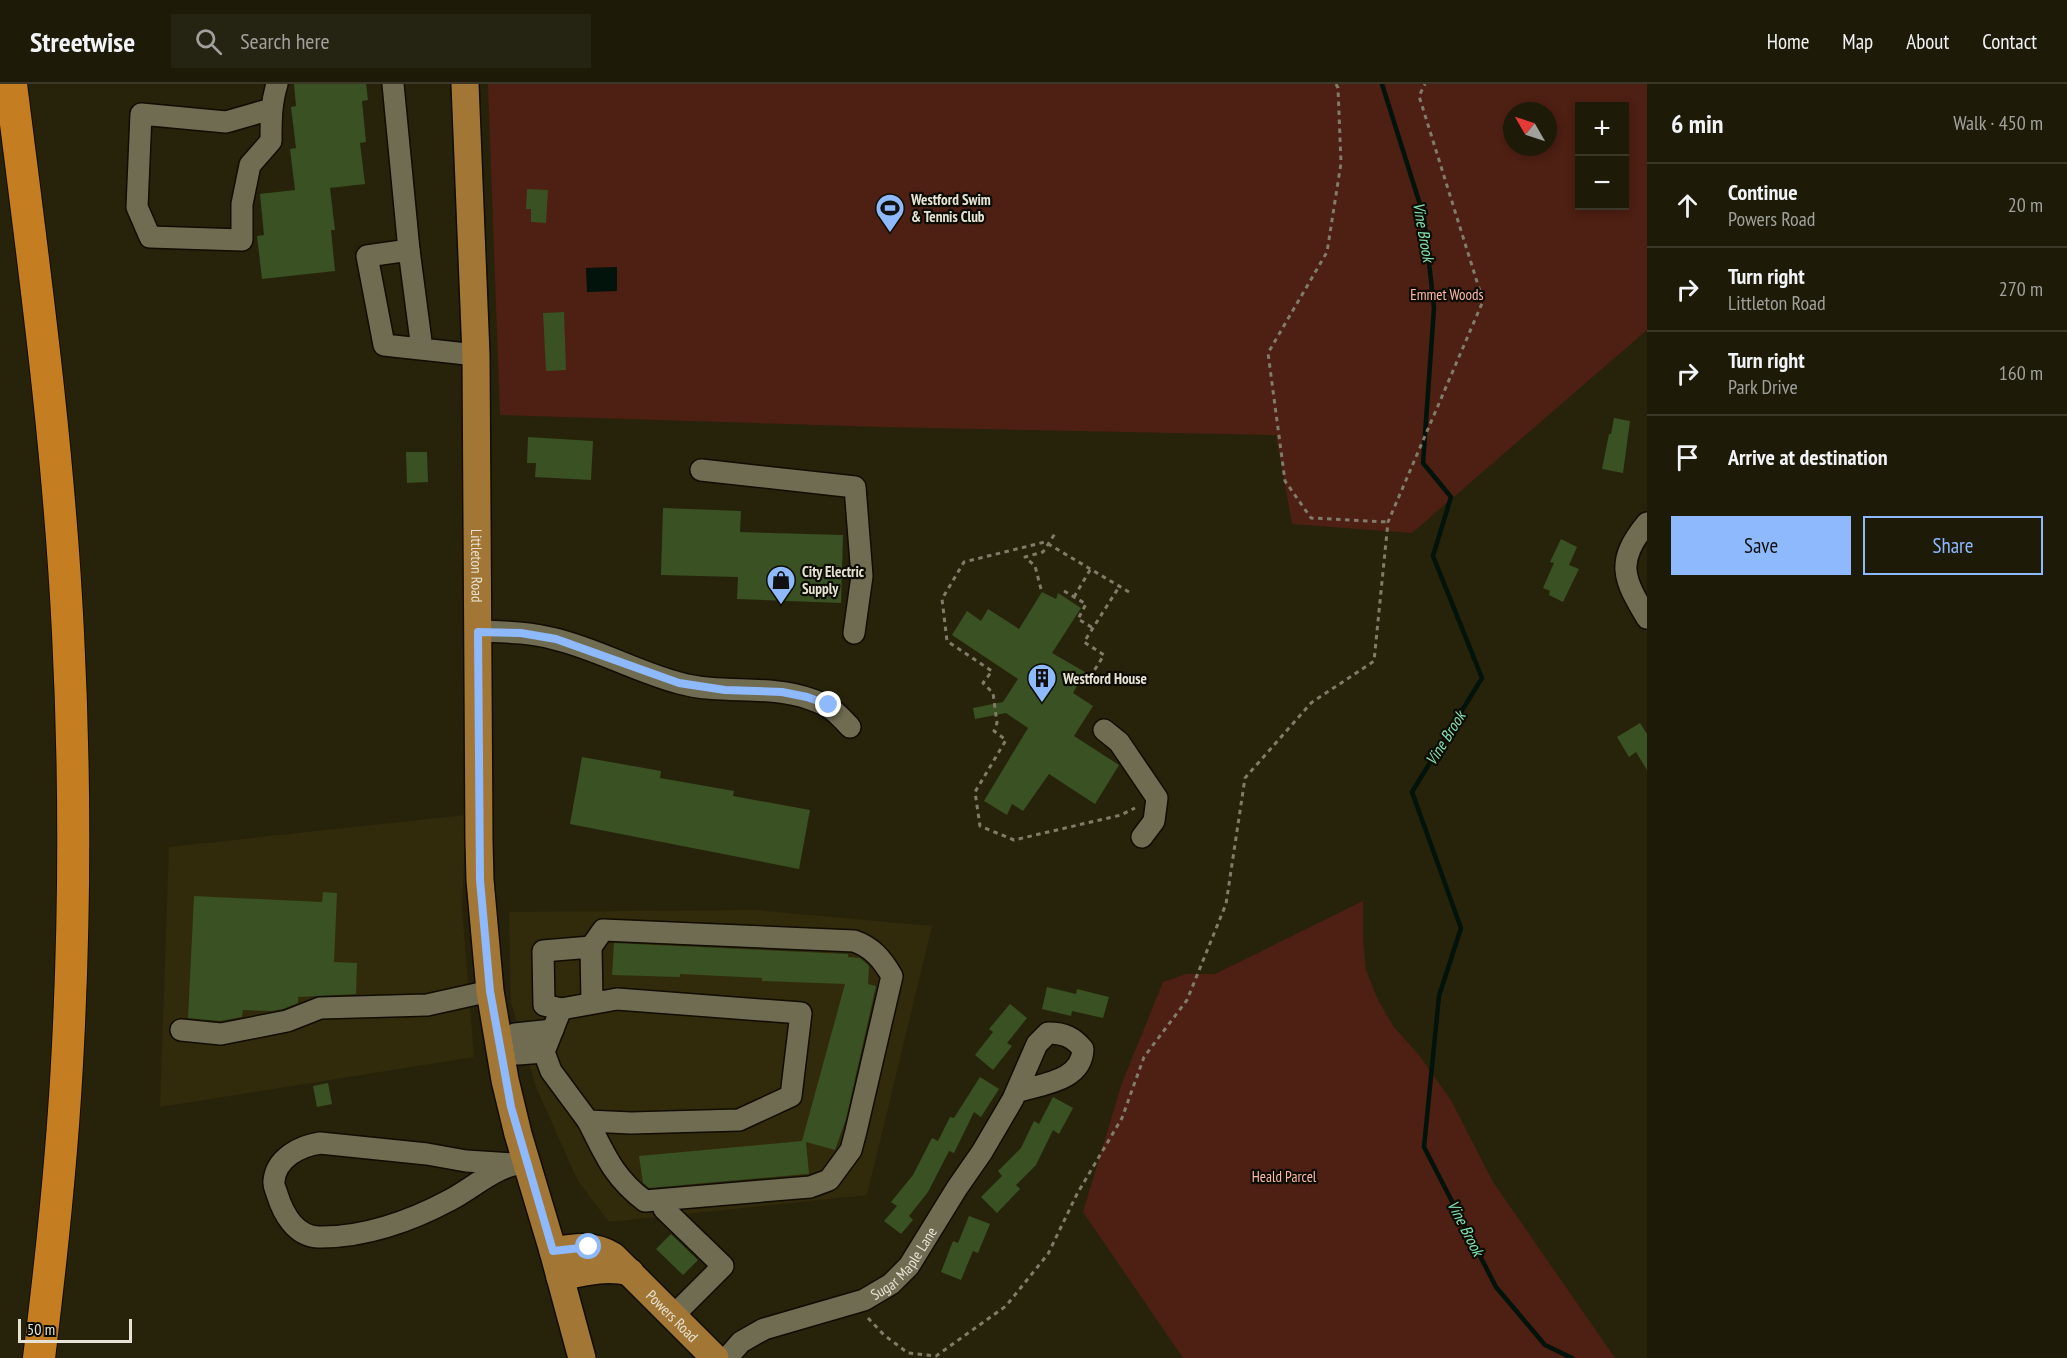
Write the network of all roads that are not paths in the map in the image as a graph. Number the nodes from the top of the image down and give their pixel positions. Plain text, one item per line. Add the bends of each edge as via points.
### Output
1 (11, 84) edge
2 (277, 84) edge
3 (393, 84) edge
4 (465, 84) edge
5 (271, 109) junction
6 (409, 250) junction
7 (422, 349) junction
8 (476, 355) junction
9 (701, 470) dead end
10 (1647, 523) edge
11 (1647, 618) edge
12 (478, 632) junction
13 (854, 633) dead end
14 (850, 727) dead end
15 (1104, 730) dead end
16 (1142, 837) dead end
17 (591, 947) junction
18 (490, 991) junction
19 (592, 1002) junction
20 (561, 1009) junction
21 (181, 1030) dead end
22 (553, 1030) junction
23 (499, 1045) junction
24 (544, 1052) junction
25 (1016, 1092) dead end
26 (588, 1121) junction
27 (520, 1163) junction
28 (664, 1209) dead end
29 (553, 1251) junction
30 (630, 1272) junction
31 (560, 1277) junction
32 (673, 1316) junction
33 (39, 1358) edge
34 (582, 1358) edge
35 (715, 1358) edge
36 (727, 1358) edge

1 - 33 highway via 53,428 71,737 73,870 68,1045 53,1242
2 - 5 street
3 - 6 street
4 - 8 main road, Littleton Road
5 - 5 street via 271,141 250,165 242,204 242,240 150,237 137,207 141,114 226,122
6 - 7 street
6 - 7 street via 367,256 384,345
7 - 8 street
8 - 12 main road, Littleton Road
9 - 13 street via 855,487 862,576
10 - 11 street via 1626,555 1626,564 1633,594
12 - 14 street via 556,639 695,687 807,697 829,705
12 - 18 main road, Littleton Road via 480,880
15 - 16 street via 1119,742 1157,798 1154,821
17 - 19 street
17 - 20 street via 543,951 544,1005
17 - 26 street via 603,930 854,941 867,946 892,976 851,1150 829,1180 810,1187 645,1201 629,1189 612,1167
18 - 21 street via 427,1005 320,1008 287,1021 222,1034
18 - 23 main road, Littleton Road
19 - 20 street
19 - 26 street via 617,999 801,1013 791,1096 739,1120
20 - 22 street
22 - 23 street via 515,1034
22 - 24 street
23 - 24 street via 518,1054
23 - 27 main road, Littleton Road
24 - 26 street via 551,1071
25 - 36 street, Sugar Maple Lane via 909,1266 891,1284 856,1303 765,1329 741,1342
27 - 27 street via 406,1219 367,1232 316,1237 296,1228 281,1209 273,1182 279,1166 291,1152 320,1143 466,1161
27 - 29 main road, Littleton Road
28 - 32 street via 723,1266
29 - 30 main road, Powers Road via 576,1247 604,1250
29 - 31 main road, Littleton Road
30 - 31 main road via 613,1268
30 - 32 main road, Powers Road
31 - 34 main road, Littleton Road
32 - 35 main road, Powers Road

